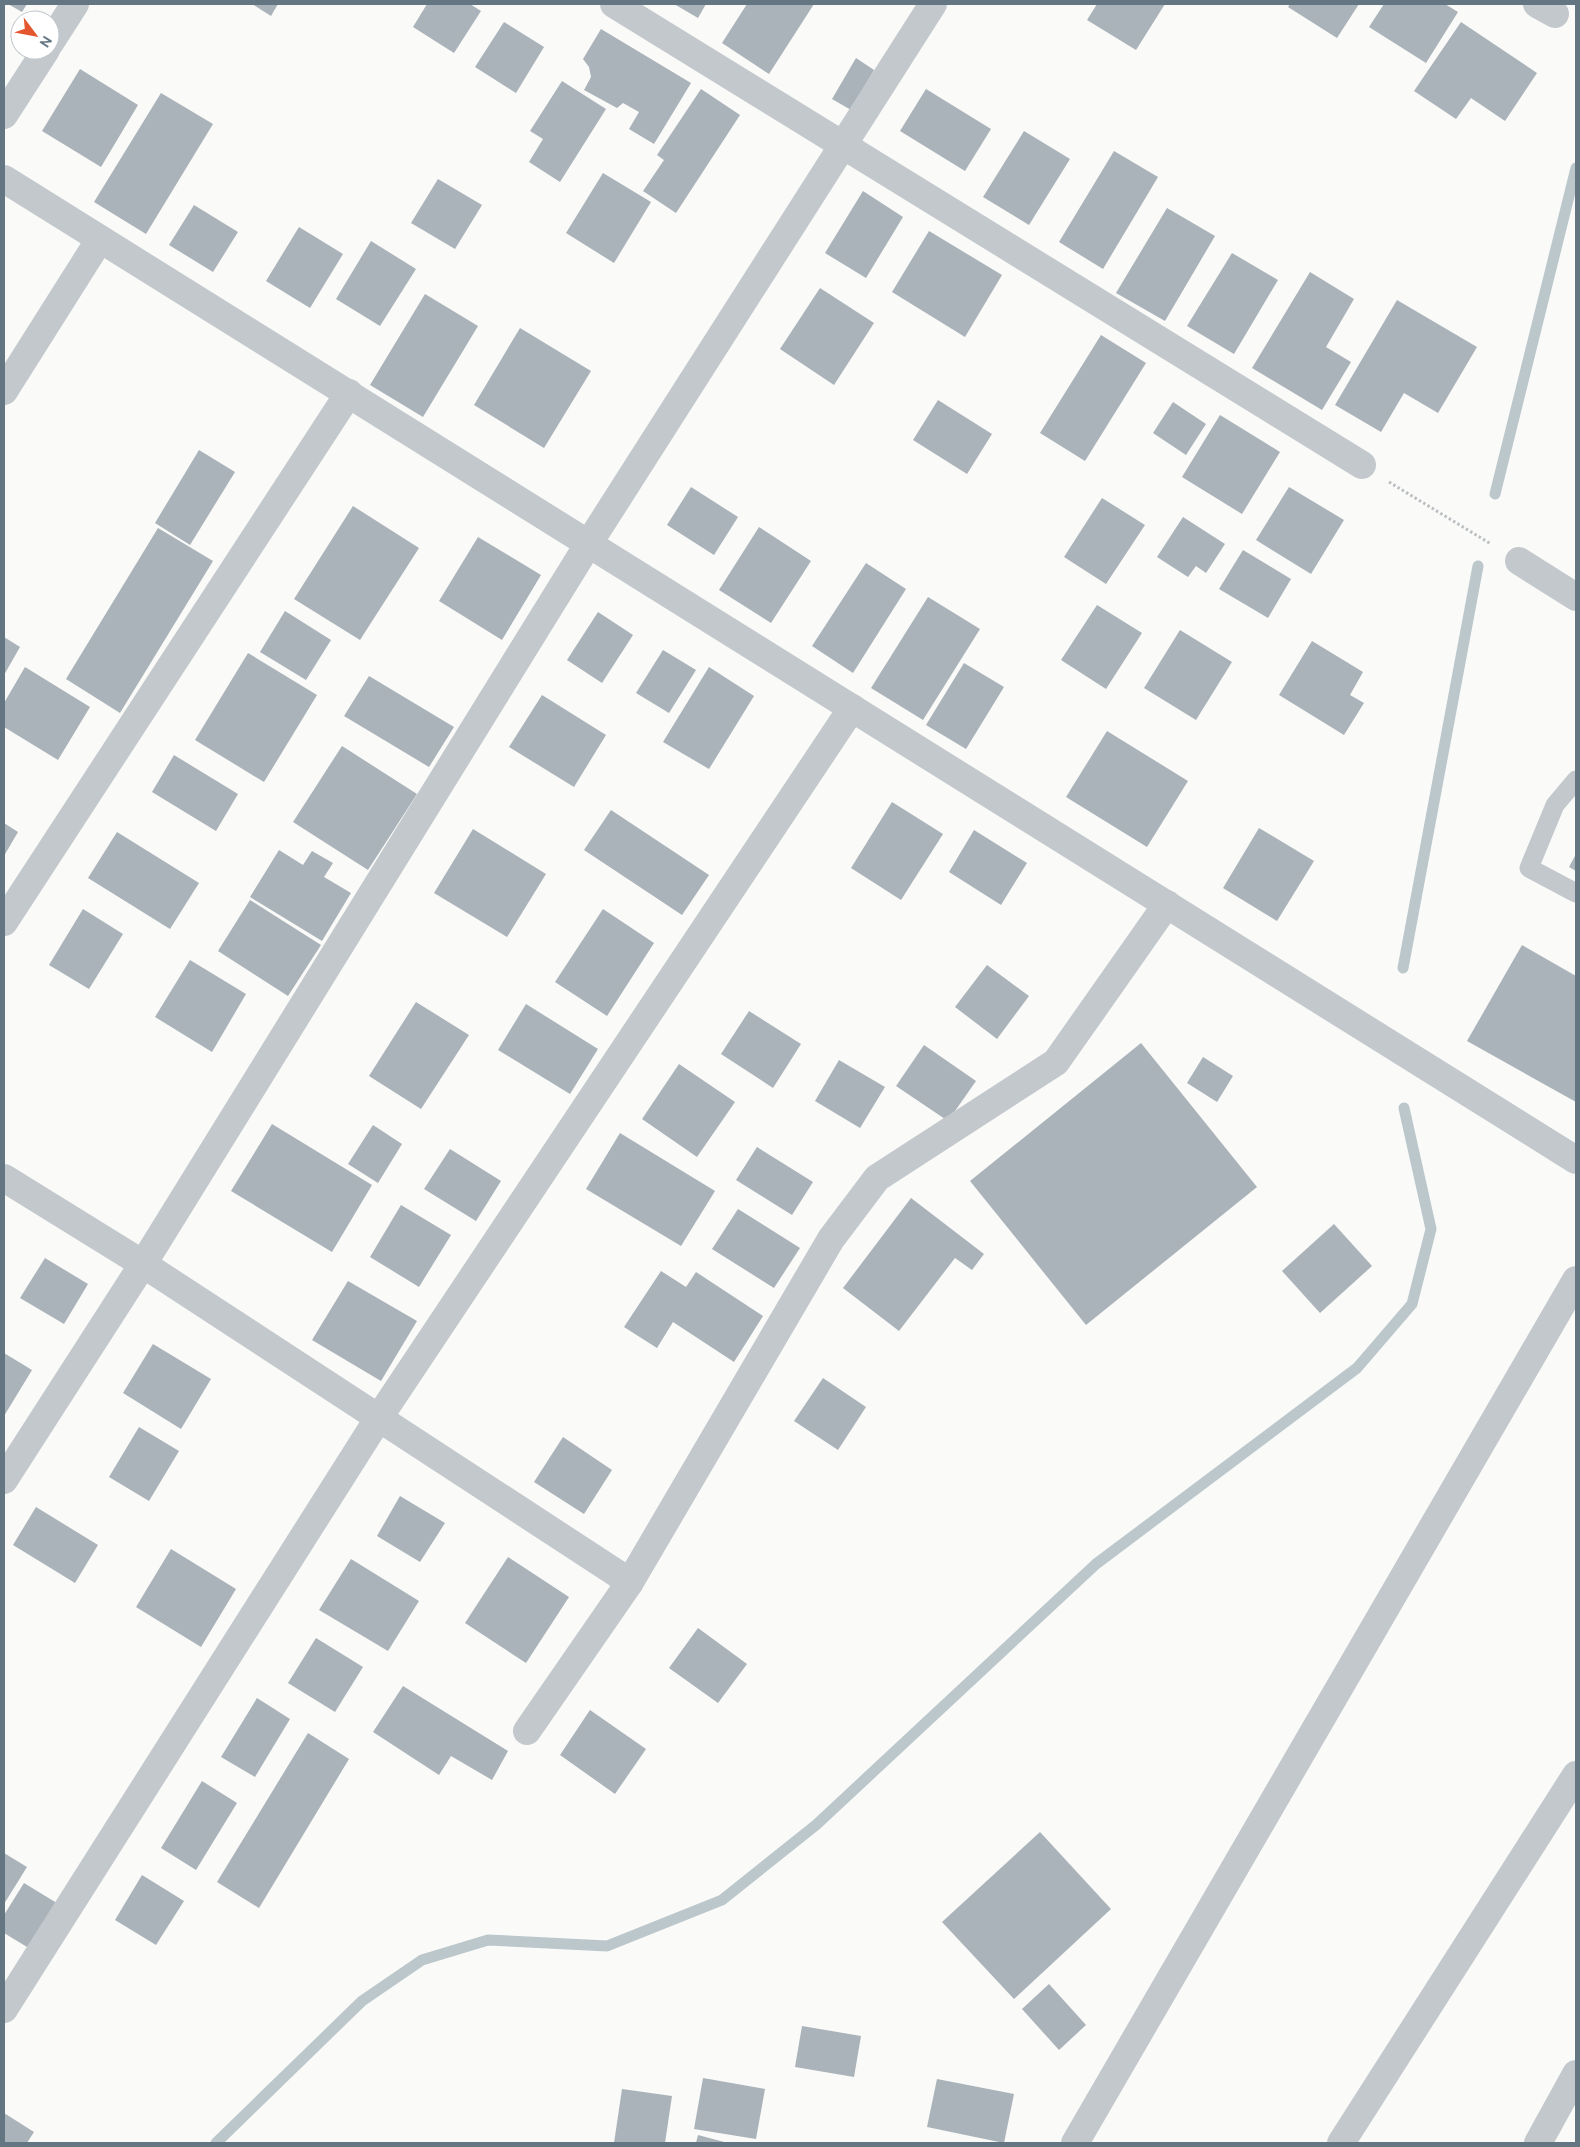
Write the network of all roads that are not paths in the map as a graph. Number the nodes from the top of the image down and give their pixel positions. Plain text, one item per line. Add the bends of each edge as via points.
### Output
1 (75, 4) edge
2 (614, 4) edge
3 (933, 4) edge
4 (60, 27) edge
5 (40, 60) edge
6 (4, 115) edge
7 (844, 145) junction
8 (4, 178) edge
9 (100, 239) junction
10 (4, 391) edge
11 (349, 393) junction
12 (1362, 465) road end
13 (589, 543) junction
14 (1519, 561) road end
15 (1576, 597) edge
16 (852, 708) junction
17 (1576, 780) edge
18 (1576, 894) edge
19 (1167, 904) junction
20 (4, 922) edge
21 (1576, 1160) edge
22 (4, 1178) edge
23 (143, 1264) junction
24 (1576, 1280) edge
25 (378, 1419) junction
26 (4, 1480) edge
27 (630, 1582) junction
28 (528, 1731) dead end
29 (1576, 1775) edge
30 (4, 2009) edge
31 (1576, 2074) edge
32 (1075, 2143) edge
33 (1341, 2143) edge
34 (1538, 2143) edge

1 - 4 street
2 - 7 street
3 - 7 street
5 - 6 street
7 - 12 street
7 - 13 street
8 - 9 street
9 - 10 street
9 - 11 street
11 - 13 street
11 - 20 street
13 - 16 street
13 - 23 street
14 - 15 street
16 - 19 street
16 - 25 street
17 - 18 lane via 1555,805 1529,868
19 - 21 street
19 - 27 street via 1056,1062 877,1178 831,1239
22 - 23 street
23 - 25 street
23 - 26 street
24 - 32 street
25 - 27 street
25 - 30 street
27 - 28 street
29 - 33 street
31 - 34 street

